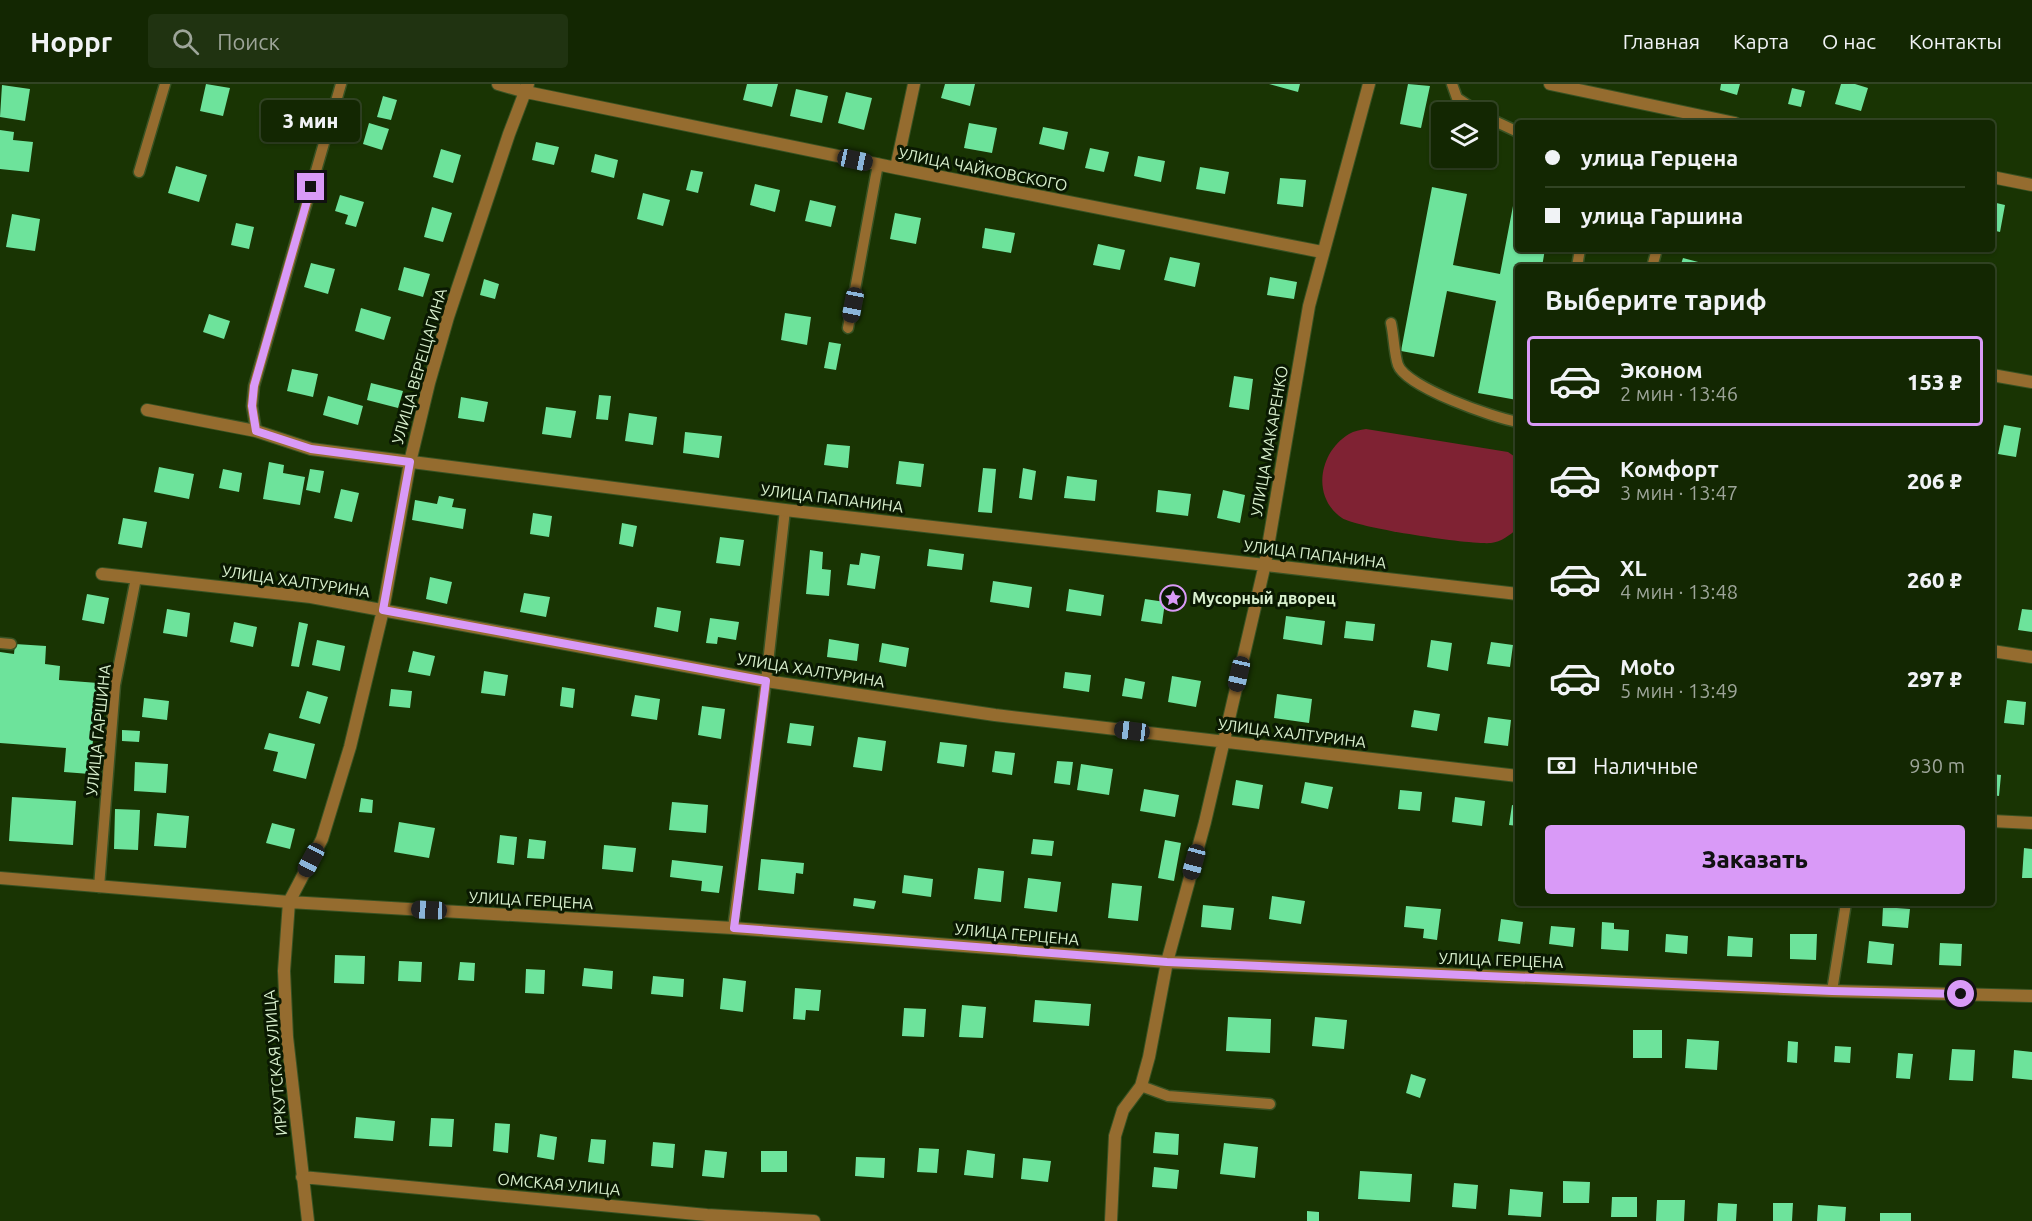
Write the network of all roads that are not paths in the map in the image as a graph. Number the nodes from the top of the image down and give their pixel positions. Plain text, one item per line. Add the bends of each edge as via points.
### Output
1 (165, 84) edge
2 (341, 84) edge
3 (498, 84) edge
4 (914, 84) edge
5 (1369, 84) edge
6 (1452, 84) edge
7 (1550, 84) edge
8 (527, 88) edge
9 (1463, 102) edge
10 (1689, 118) edge
11 (1707, 120) edge
12 (1497, 122) edge
13 (1515, 131) edge
14 (878, 164) junction
15 (896, 168) junction
16 (139, 172) dead end
17 (1995, 178) edge
18 (2032, 185) edge
19 (1322, 252) junction
20 (1391, 323) dead end
21 (848, 328) dead end
22 (1995, 376) edge
23 (2032, 382) edge
24 (147, 410) dead end
25 (1515, 422) edge
26 (256, 431) junction
27 (410, 462) junction
28 (785, 510) junction
29 (1265, 564) junction
30 (102, 574) dead end
31 (136, 578) junction
32 (1515, 594) edge
33 (383, 610) junction
34 (1995, 651) edge
35 (2032, 657) edge
36 (766, 681) junction
37 (1223, 742) junction
38 (1515, 776) edge
39 (1995, 821) edge
40 (2032, 823) edge
41 (0, 878) edge
42 (99, 887) junction
43 (289, 902) junction
44 (1846, 906) edge
45 (734, 928) junction
46 (1167, 962) junction
47 (1832, 991) junction
48 (2032, 996) edge
49 (1141, 1086) junction
50 (1270, 1104) dead end
51 (302, 1177) junction
52 (308, 1221) edge
53 (814, 1221) edge
54 (1111, 1221) edge

1 - 16 lane
2 - 26 lane via 254,386
3 - 8 street, УЛИЦА ЧАЙКОВСКОГО
4 - 15 street
5 - 19 street, УЛИЦА МАКАРЕНКО
6 - 9 lane via 1457,98
7 - 10 street
8 - 14 street, УЛИЦА ЧАЙКОВСКОГО
8 - 27 street, УЛИЦА ВЕРЕЩАГИНА via 448,317
10 - 11 street
12 - 13 lane
14 - 15 street, УЛИЦА ЧАЙКОВСКОГО
14 - 21 lane
15 - 19 street, УЛИЦА ЧАЙКОВСКОГО
17 - 18 street
19 - 29 street, УЛИЦА МАКАРЕНКО via 1309,306
20 - 25 lane via 1398,366 1407,378 1462,404
22 - 23 street
24 - 26 street, УЛИЦА ПАПАНИНА
26 - 27 street, УЛИЦА ПАПАНИНА via 311,449
27 - 28 street, УЛИЦА ПАПАНИНА
27 - 33 street, УЛИЦА ВЕРЕЩАГИНА
28 - 29 street, УЛИЦА ПАПАНИНА
28 - 36 lane
29 - 32 street, УЛИЦА ПАПАНИНА
29 - 37 street, УЛИЦА МАКАРЕНКО
30 - 31 street, УЛИЦА ХАЛТУРИНА
31 - 33 street, УЛИЦА ХАЛТУРИНА via 311,597
31 - 42 lane, УЛИЦА ГАРШИНА via 116,685
33 - 36 street, УЛИЦА ХАЛТУРИНА
33 - 43 street, УЛИЦА ВЕРЕЩАГИНА via 350,747 322,839
34 - 35 street
36 - 37 street, УЛИЦА ХАЛТУРИНА via 995,715
36 - 45 lane
37 - 38 street, УЛИЦА ХАЛТУРИНА
37 - 46 street, УЛИЦА МАКАРЕНКО
39 - 40 street
41 - 42 street, УЛИЦА ГЕРЦЕНА
42 - 43 street, УЛИЦА ГЕРЦЕНА
43 - 45 street, УЛИЦА ГЕРЦЕНА
43 - 51 street, ИРКУТСКАЯ УЛИЦА via 284,971 287,1037
44 - 47 lane
45 - 46 street, УЛИЦА ГЕРЦЕНА
46 - 47 street, УЛИЦА ГЕРЦЕНА
46 - 49 street, УЛИЦА МАКАРЕНКО
47 - 48 street, УЛИЦА ГЕРЦЕНА
49 - 50 lane via 1168,1095
49 - 54 street, УЛИЦА МАКАРЕНКО via 1123,1110 1115,1136
51 - 52 street, ИРКУТСКАЯ УЛИЦА
51 - 53 street, ОМСКАЯ УЛИЦА via 707,1215

